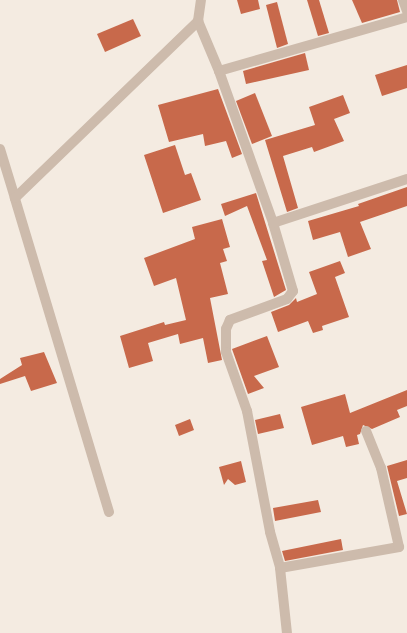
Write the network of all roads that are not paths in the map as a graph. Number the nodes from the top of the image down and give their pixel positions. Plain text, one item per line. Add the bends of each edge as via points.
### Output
1 (201, 0) edge
2 (403, 0) edge
3 (407, 11) edge
4 (407, 17) edge
5 (198, 21) junction
6 (219, 71) junction
7 (0, 148) edge
8 (407, 179) edge
9 (16, 198) junction
10 (273, 223) junction
11 (366, 431) dead end
12 (109, 512) dead end
13 (403, 545) edge
14 (280, 568) junction
15 (287, 633) edge

1 - 5 street
2 - 3 street
4 - 6 street
5 - 6 street
5 - 9 street
6 - 10 street
7 - 9 street
8 - 10 street
9 - 12 street
10 - 14 street via 293,291 292,296 230,320 226,329 226,352 247,411 270,532
11 - 13 street via 381,468
13 - 14 street
14 - 15 street

